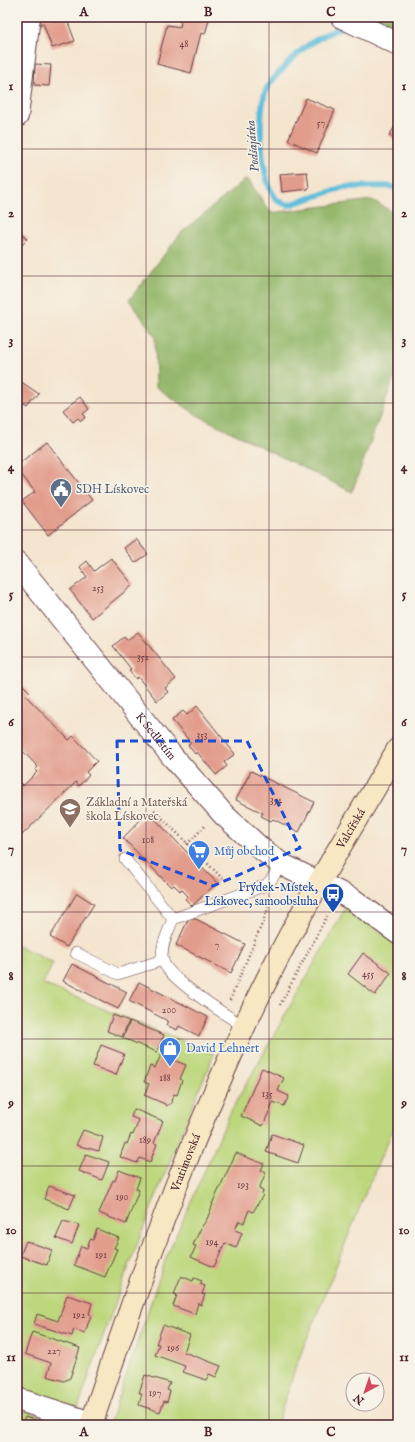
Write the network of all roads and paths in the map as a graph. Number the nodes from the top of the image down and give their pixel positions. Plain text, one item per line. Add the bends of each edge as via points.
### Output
1 (29, 17) edge
2 (342, 17) edge
3 (398, 44) edge
4 (17, 116) edge
5 (17, 563) edge
6 (398, 749) edge
7 (206, 825) dead end
8 (186, 844) dead end
9 (125, 859) dead end
10 (281, 864) junction
11 (318, 883) junction
12 (266, 885) junction
13 (339, 893) junction
14 (303, 910) joint
15 (173, 919) junction
16 (398, 933) edge
17 (76, 953) dead end
18 (163, 960) junction
19 (280, 1006) dead end
20 (224, 1013) junction
21 (244, 1027) junction
22 (17, 1399) edge
23 (91, 1424) edge

1 - 4 street
2 - 3 street
5 - 10 street, K Sedlištím via 202,790 245,835
6 - 11 main road, Valcířská
7 - 8 path
9 - 15 lane
10 - 11 street, K Sedlištím
10 - 12 lane
11 - 13 street, K Sedlištím
11 - 14 main road, Valcířská
12 - 15 lane
12 - 20 path via 270,896 267,912
13 - 16 street, K Sedlištím via 352,899
13 - 19 path
14 - 21 main road, Vratimovská
15 - 18 lane via 163,948
17 - 18 lane via 118,974
18 - 20 lane via 172,974 184,985
20 - 21 lane
21 - 23 main road, Vratimovská via 157,1235
22 - 23 street

